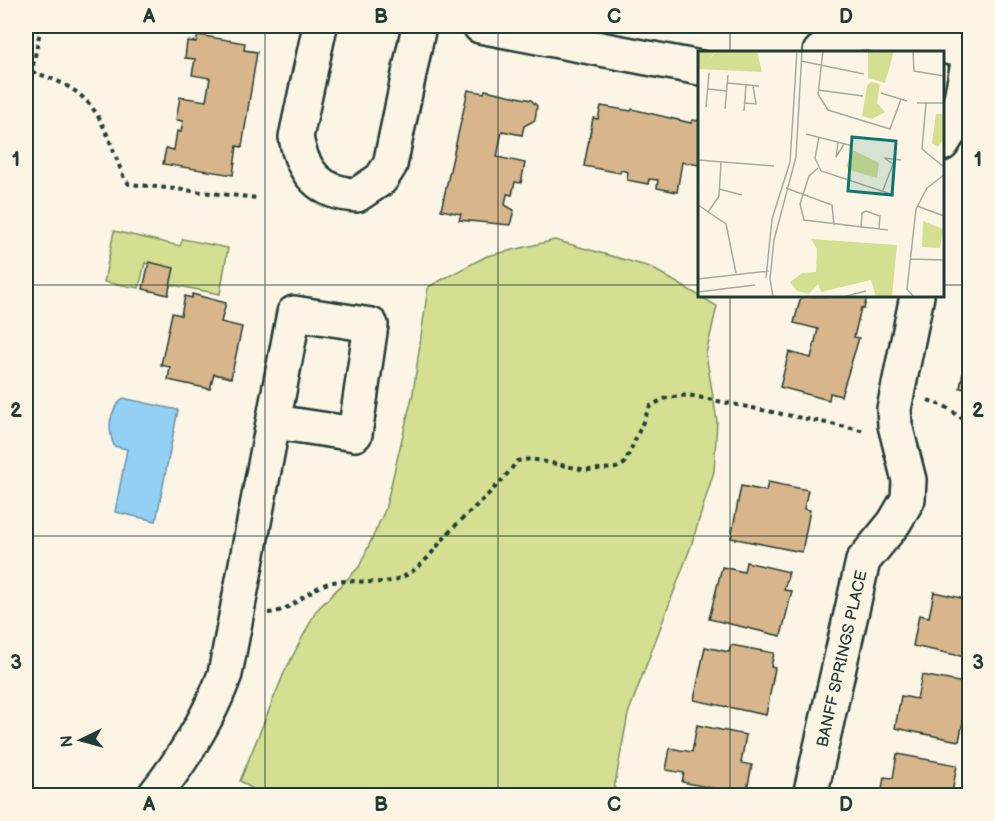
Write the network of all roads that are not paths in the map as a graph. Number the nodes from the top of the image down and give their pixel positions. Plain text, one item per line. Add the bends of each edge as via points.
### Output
1 (320, 26) edge
2 (419, 26) edge
3 (480, 26) edge
4 (821, 51) edge
5 (969, 52) edge
6 (698, 68) edge
7 (944, 141) edge
8 (917, 297) edge
9 (275, 422) dead end
10 (155, 794) edge
11 (810, 795) edge

1 - 2 street via 296,137 299,154 317,183 332,192 357,195 381,179 390,165
3 - 6 street
4 - 5 street via 847,35 862,33
5 - 7 street via 956,122
8 - 11 street, BANFF SPRINGS PLACE via 909,396 894,409 909,480 908,499 863,561
9 - 10 street via 225,674 189,747

